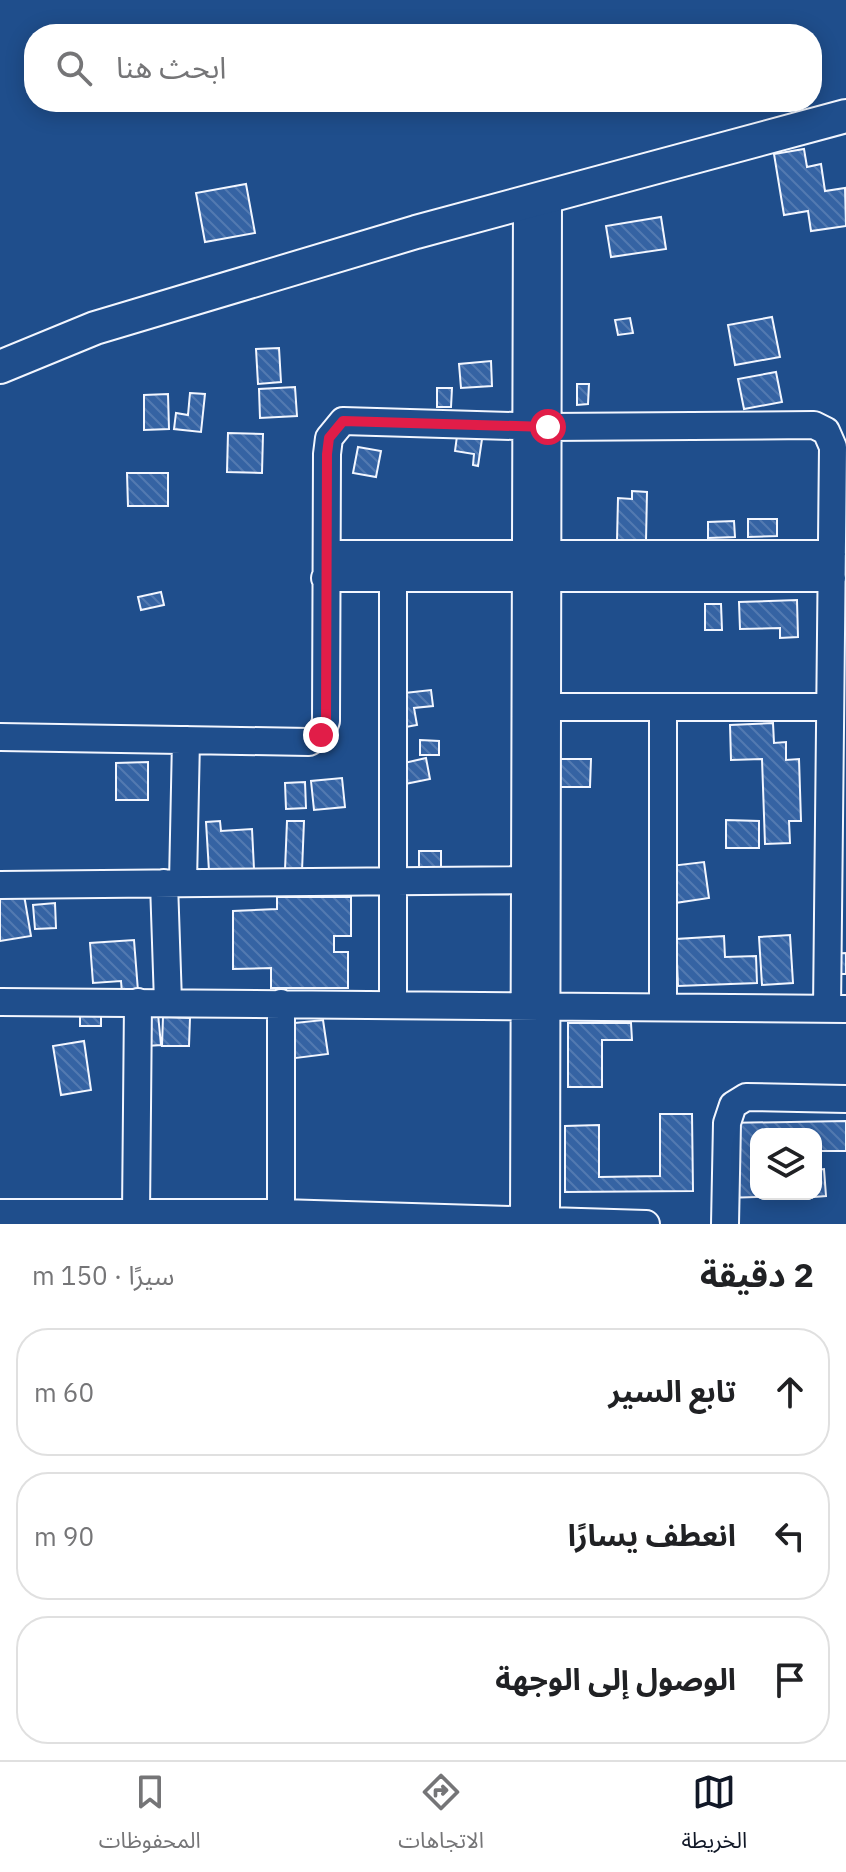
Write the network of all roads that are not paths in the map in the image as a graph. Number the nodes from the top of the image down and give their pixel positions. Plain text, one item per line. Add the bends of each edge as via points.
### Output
1 (846, 116) edge
2 (538, 198) junction
3 (0, 367) edge
4 (537, 426) junction
5 (326, 566) junction
6 (536, 566) junction
7 (832, 566) junction
8 (393, 578) junction
9 (547, 707) junction
10 (663, 707) junction
11 (830, 707) junction
12 (0, 737) edge
13 (186, 740) junction
14 (393, 880) junction
15 (525, 880) junction
16 (174, 882) junction
17 (0, 885) edge
18 (0, 1002) edge
19 (138, 1002) junction
20 (168, 1002) junction
21 (281, 1003) junction
22 (393, 1004) junction
23 (535, 1004) junction
24 (663, 1006) junction
25 (837, 1009) edge
26 (846, 1099) edge
27 (0, 1213) edge
28 (281, 1213) junction
29 (136, 1214) junction
30 (62, 1219) edge
31 (224, 1220) edge
32 (390, 1221) edge
33 (535, 1222) edge
34 (646, 1224) edge
35 (725, 1224) edge

1 - 2 main road
2 - 3 main road via 95,328
2 - 4 street
4 - 5 street via 343,421 329,438
4 - 6 street
4 - 7 street via 814,425 826,431 833,447
5 - 6 street
5 - 8 street
5 - 13 street via 326,721 321,735 309,742
6 - 7 street
6 - 8 street
6 - 9 street
6 - 15 street
7 - 11 street
8 - 14 street
9 - 10 street
9 - 23 street
10 - 11 street
10 - 24 street
11 - 25 street
12 - 13 street
13 - 16 street
14 - 15 street
14 - 16 street
14 - 22 street
15 - 23 street
16 - 17 street
16 - 20 street
18 - 19 street
19 - 20 street
19 - 29 street
20 - 21 street
21 - 22 street
21 - 28 street
22 - 23 street
23 - 24 street
23 - 33 street
24 - 25 street
26 - 35 street via 746,1097 733,1105 727,1123
27 - 30 street
28 - 31 street
28 - 32 street
29 - 30 street
29 - 31 street
32 - 33 street
33 - 34 street

